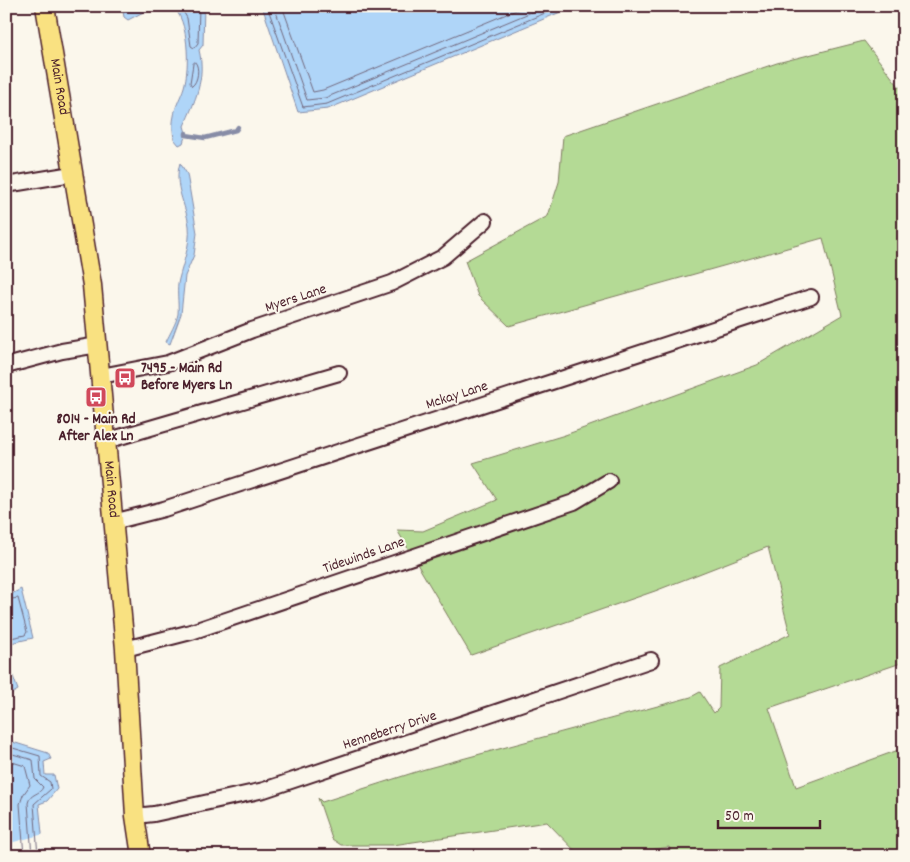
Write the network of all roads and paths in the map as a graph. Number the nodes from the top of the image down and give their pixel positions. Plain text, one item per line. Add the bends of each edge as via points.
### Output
1 (45, 6) edge
2 (72, 174) junction
3 (6, 185) edge
4 (485, 221) dead end
5 (811, 297) dead end
6 (98, 345) junction
7 (6, 366) edge
8 (339, 373) dead end
9 (101, 376) junction
10 (106, 442) junction
11 (609, 481) dead end
12 (112, 522) junction
13 (125, 649) junction
14 (651, 660) dead end
15 (135, 816) junction
16 (141, 856) edge

1 - 2 main road, Main Road
2 - 3 street
2 - 6 main road, Main Road via 92,285
4 - 9 street, Myers Lane via 443,257 392,283 252,330 168,363
5 - 12 street, Mckay Lane via 164,509
6 - 7 street
6 - 9 main road, Main Road
8 - 10 street
9 - 10 main road, Main Road
10 - 12 main road, Main Road
11 - 13 street, Tidewinds Lane via 574,502 191,632
12 - 13 main road, Main Road
13 - 15 main road, Main Road
14 - 15 street, Henneberry Drive via 264,790
15 - 16 main road, Main Road

